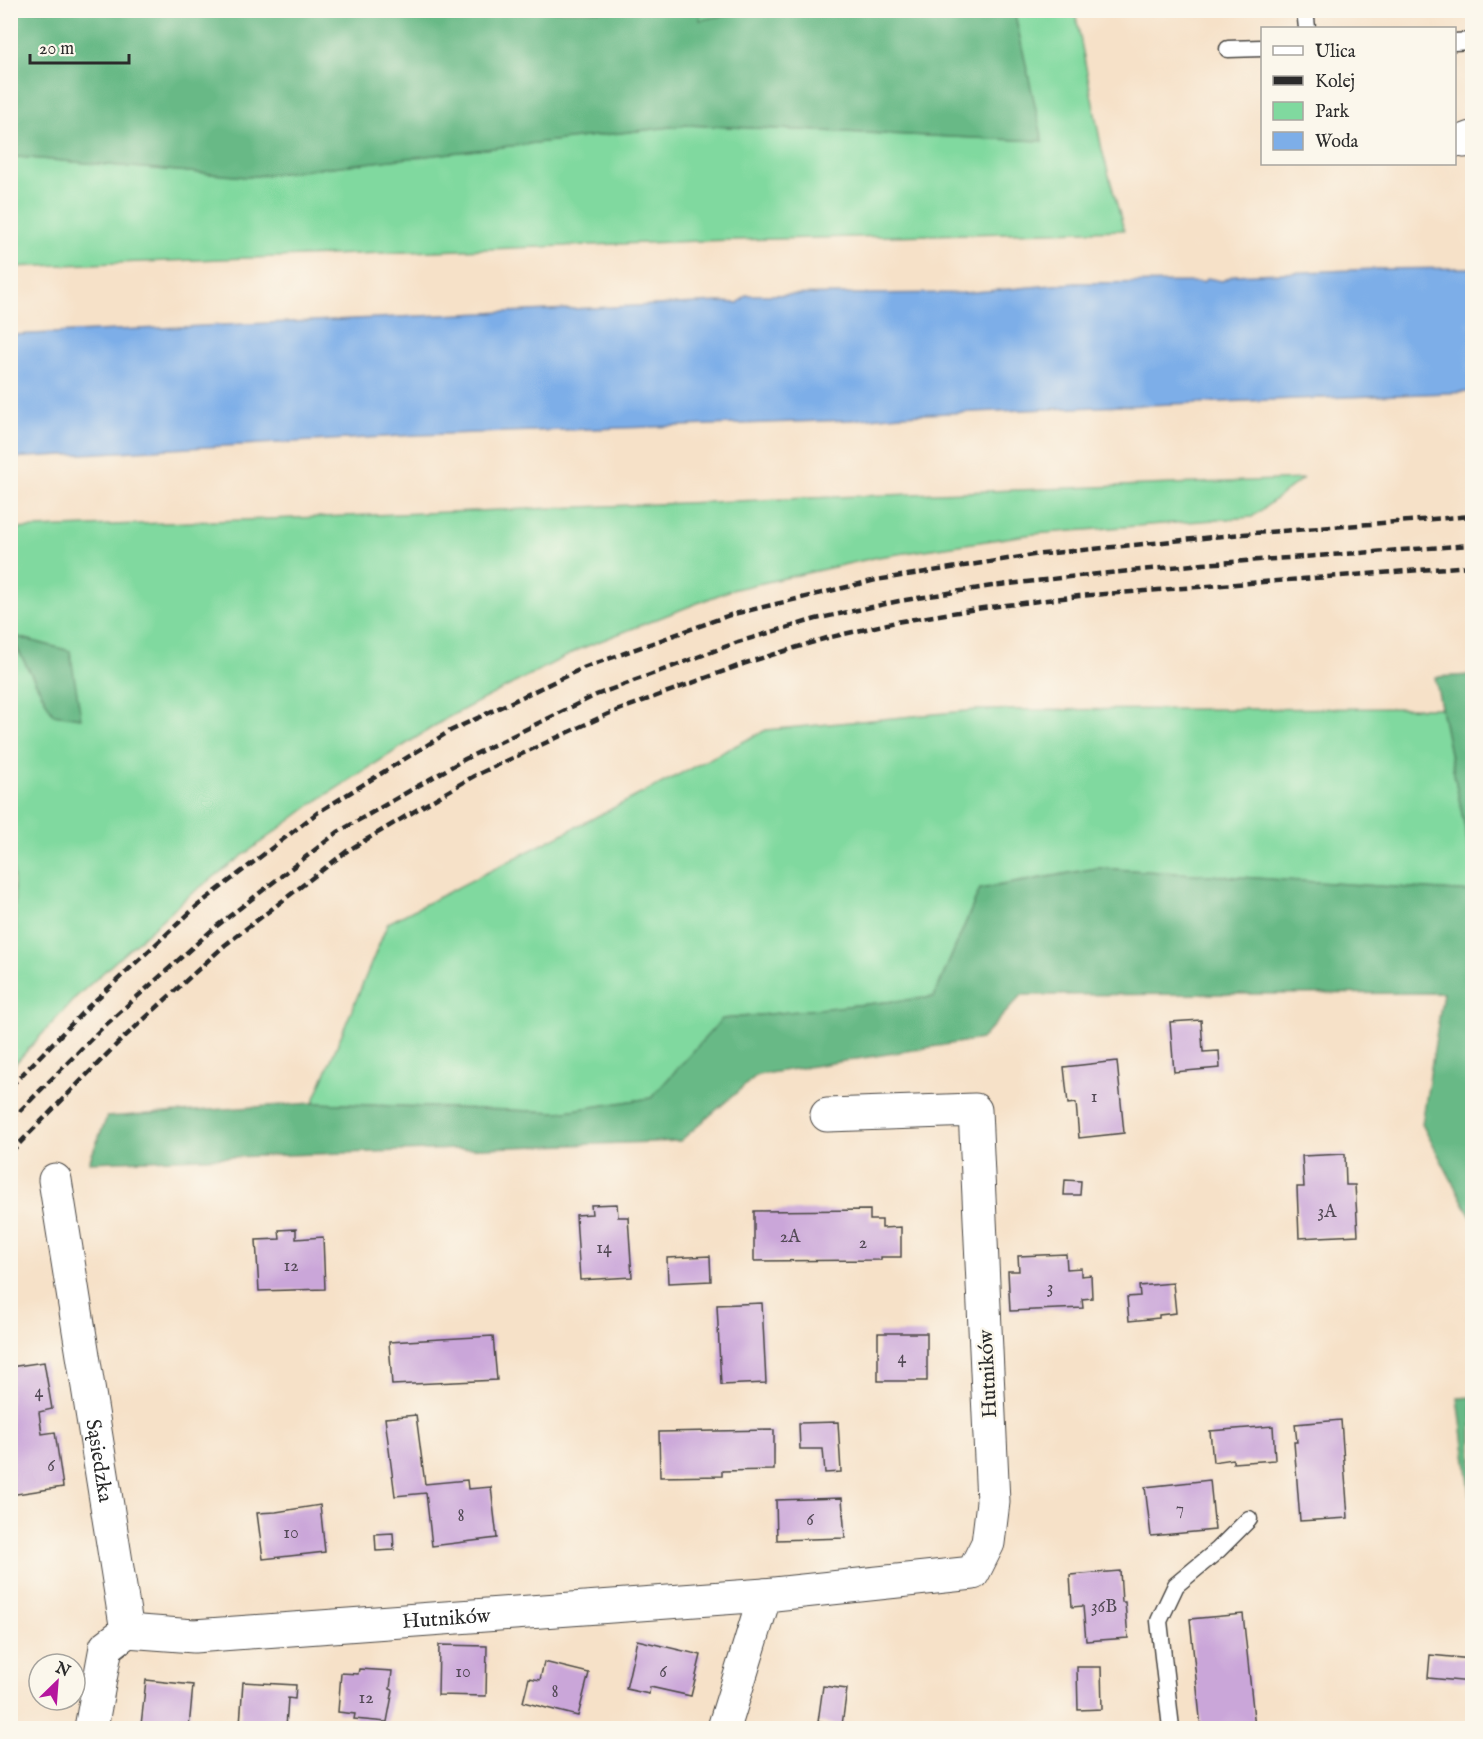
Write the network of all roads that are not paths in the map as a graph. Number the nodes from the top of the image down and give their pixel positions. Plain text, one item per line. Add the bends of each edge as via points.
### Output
1 (1305, 10) edge
2 (1307, 27) edge
3 (1473, 41) edge
4 (1456, 42) edge
5 (1261, 48) edge
6 (1228, 49) dead end
7 (827, 1114) dead end
8 (55, 1180) dead end
9 (1249, 1519) dead end
10 (765, 1595) junction
11 (127, 1631) junction
12 (91, 1728) edge
13 (724, 1728) edge
14 (1171, 1728) edge

1 - 2 lane
3 - 4 lane
5 - 6 lane
7 - 10 street, Hutników via 975,1110 993,1502 988,1543 973,1573
8 - 11 street, Sąsiedzka
9 - 14 lane via 1176,1585 1159,1621
10 - 11 street, Hutników via 195,1636
10 - 13 street
11 - 12 street via 106,1647

